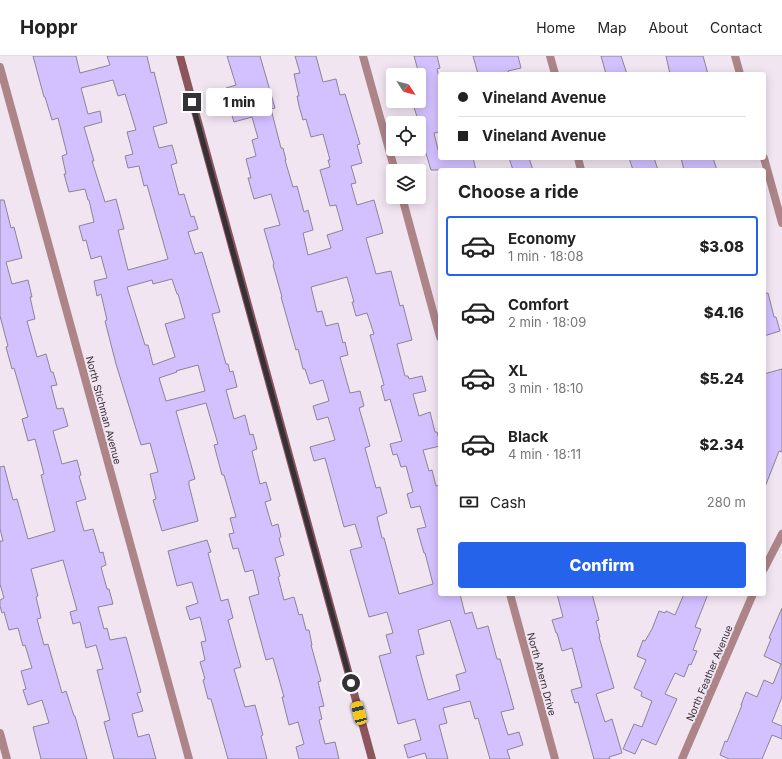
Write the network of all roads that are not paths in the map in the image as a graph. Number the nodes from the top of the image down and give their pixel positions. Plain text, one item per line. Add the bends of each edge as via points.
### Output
1 (180, 56) edge
2 (363, 56) edge
3 (550, 56) edge
4 (735, 56) edge
5 (0, 66) edge
6 (554, 72) edge
7 (739, 72) edge
8 (765, 160) edge
9 (393, 164) edge
10 (404, 204) edge
11 (782, 223) edge
12 (438, 330) edge
13 (782, 534) edge
14 (766, 565) edge
15 (511, 596) edge
16 (752, 596) edge
17 (0, 733) edge
18 (7, 759) edge
19 (189, 759) edge
20 (372, 759) edge
21 (555, 759) edge
22 (682, 759) edge

1 - 20 street
2 - 9 street
3 - 6 street
4 - 7 street
5 - 19 street, North Stichman Avenue
8 - 11 street
10 - 12 street
13 - 14 street
15 - 21 street, North Ahern Drive
16 - 22 street, North Feather Avenue
17 - 18 street

